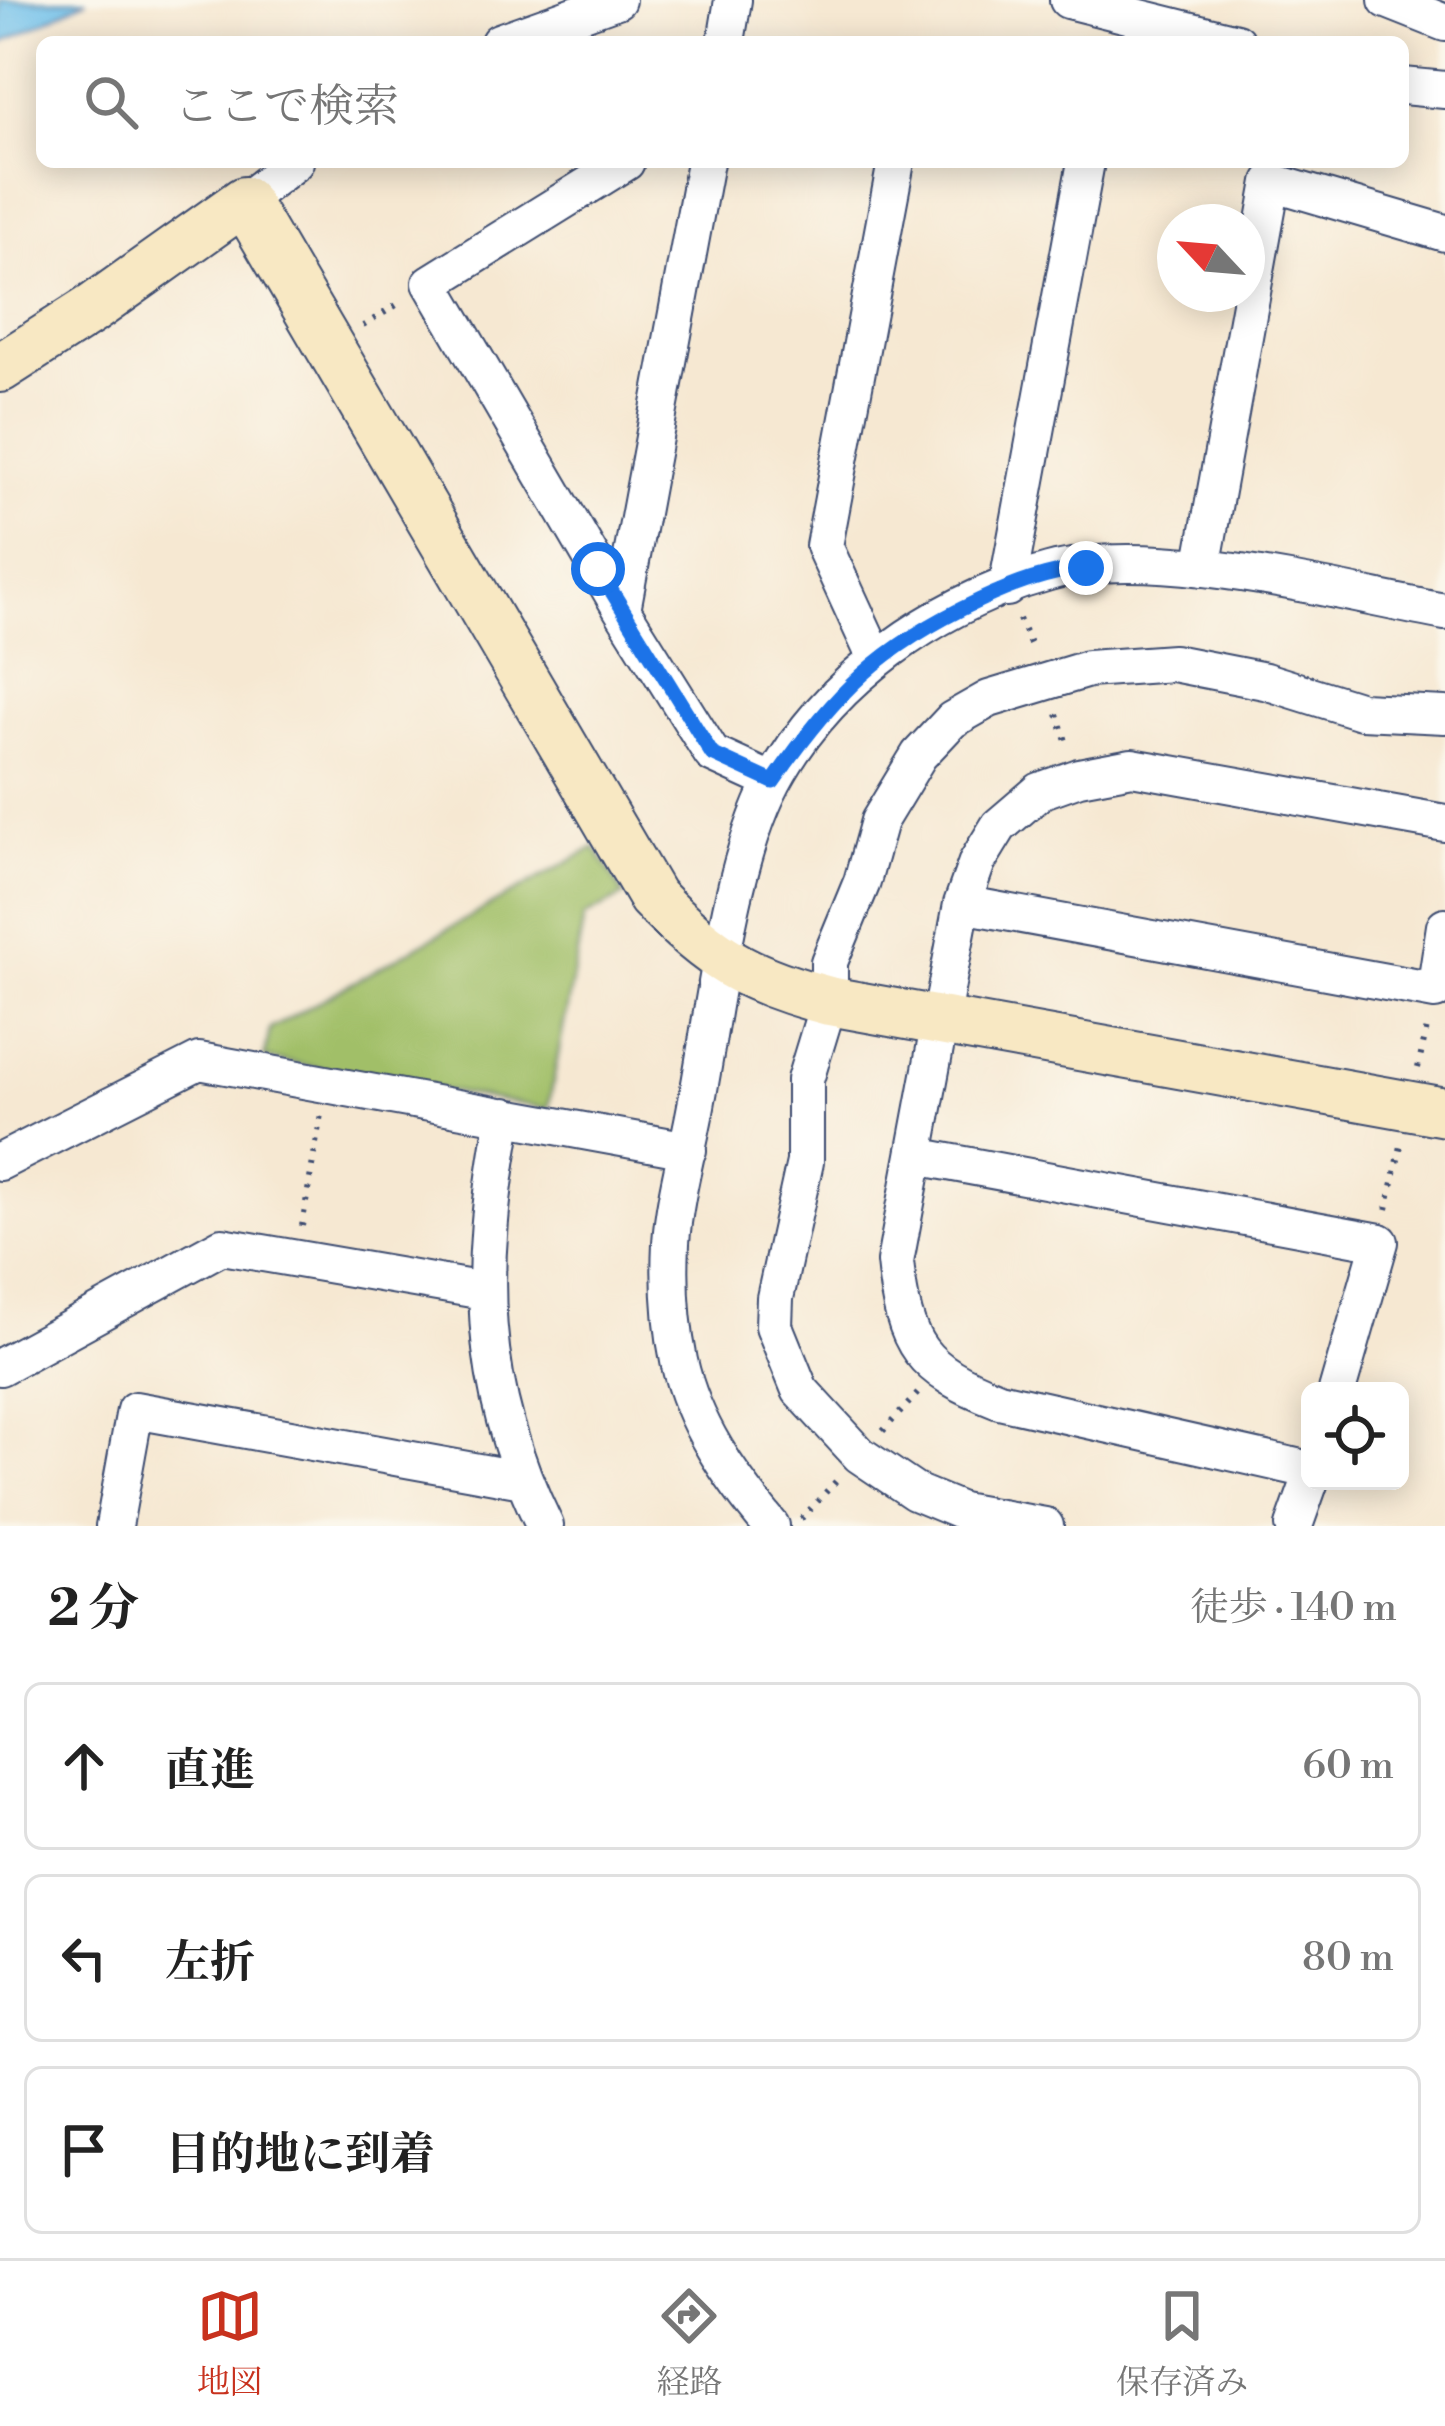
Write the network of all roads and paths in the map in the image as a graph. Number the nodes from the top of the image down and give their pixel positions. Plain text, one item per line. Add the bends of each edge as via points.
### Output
1 (617, 0) edge
2 (733, 0) edge
3 (1068, 0) edge
4 (1388, 0) edge
5 (1445, 23) edge
6 (1112, 26) edge
7 (517, 36) edge
8 (727, 36) edge
9 (1190, 36) edge
10 (1409, 87) edge
11 (1445, 90) edge
12 (287, 168) edge
13 (616, 168) edge
14 (704, 168) edge
15 (895, 168) edge
16 (1084, 168) edge
17 (244, 201) junction
18 (1445, 233) edge
19 (431, 284) junction
20 (330, 347) junction
21 (0, 368) edge
22 (1202, 568) junction
23 (1006, 588) junction
24 (622, 610) junction
25 (1445, 612) edge
26 (876, 659) junction
27 (1445, 715) edge
28 (773, 782) junction
29 (1445, 823) edge
30 (962, 904) junction
31 (1445, 926) edge
32 (723, 962) junction
33 (829, 1001) junction
34 (942, 1021) junction
35 (326, 1085) junction
36 (1445, 1112) edge
37 (505, 1116) junction
38 (688, 1150) junction
39 (916, 1156) junction
40 (0, 1162) edge
41 (297, 1259) junction
42 (484, 1291) junction
43 (0, 1367) edge
44 (1340, 1382) edge
45 (1301, 1468) edge
46 (523, 1480) junction
47 (1307, 1490) edge
48 (114, 1526) edge
49 (545, 1526) edge
50 (771, 1526) edge
51 (1045, 1526) edge
52 (1294, 1526) edge

1 - 7 street
2 - 8 street
3 - 6 street
4 - 5 street
6 - 9 street
10 - 11 street
12 - 17 street
13 - 19 street
14 - 24 street
15 - 26 street via 824,546
16 - 23 street
17 - 20 street
17 - 21 street
18 - 22 street via 1272,182
19 - 20 path
19 - 24 street
20 - 32 street via 652,896
22 - 23 street via 1097,566
22 - 25 street
23 - 26 street
24 - 28 street via 712,754
26 - 28 street
27 - 33 street via 1361,711 1265,680 1172,663 1088,669 989,699 952,720 898,784 830,962
28 - 32 street via 746,851
29 - 30 street via 1132,766 1040,791 999,826
30 - 31 street via 1435,991
30 - 34 street
32 - 33 street via 772,987
32 - 38 street
33 - 34 street
33 - 51 street via 806,1080 805,1162 775,1298 788,1367 860,1456 915,1492 961,1511
34 - 36 street
34 - 39 street
35 - 37 street
35 - 40 street via 199,1061
35 - 41 path
37 - 38 street
37 - 42 street
38 - 50 street via 671,1239 680,1365 703,1430
39 - 44 street via 1380,1242
39 - 45 street via 895,1262 899,1302 915,1342 949,1380 999,1400
41 - 42 street
41 - 43 street via 222,1246
42 - 46 street via 497,1391
46 - 48 street via 135,1410
46 - 49 street
47 - 52 street

